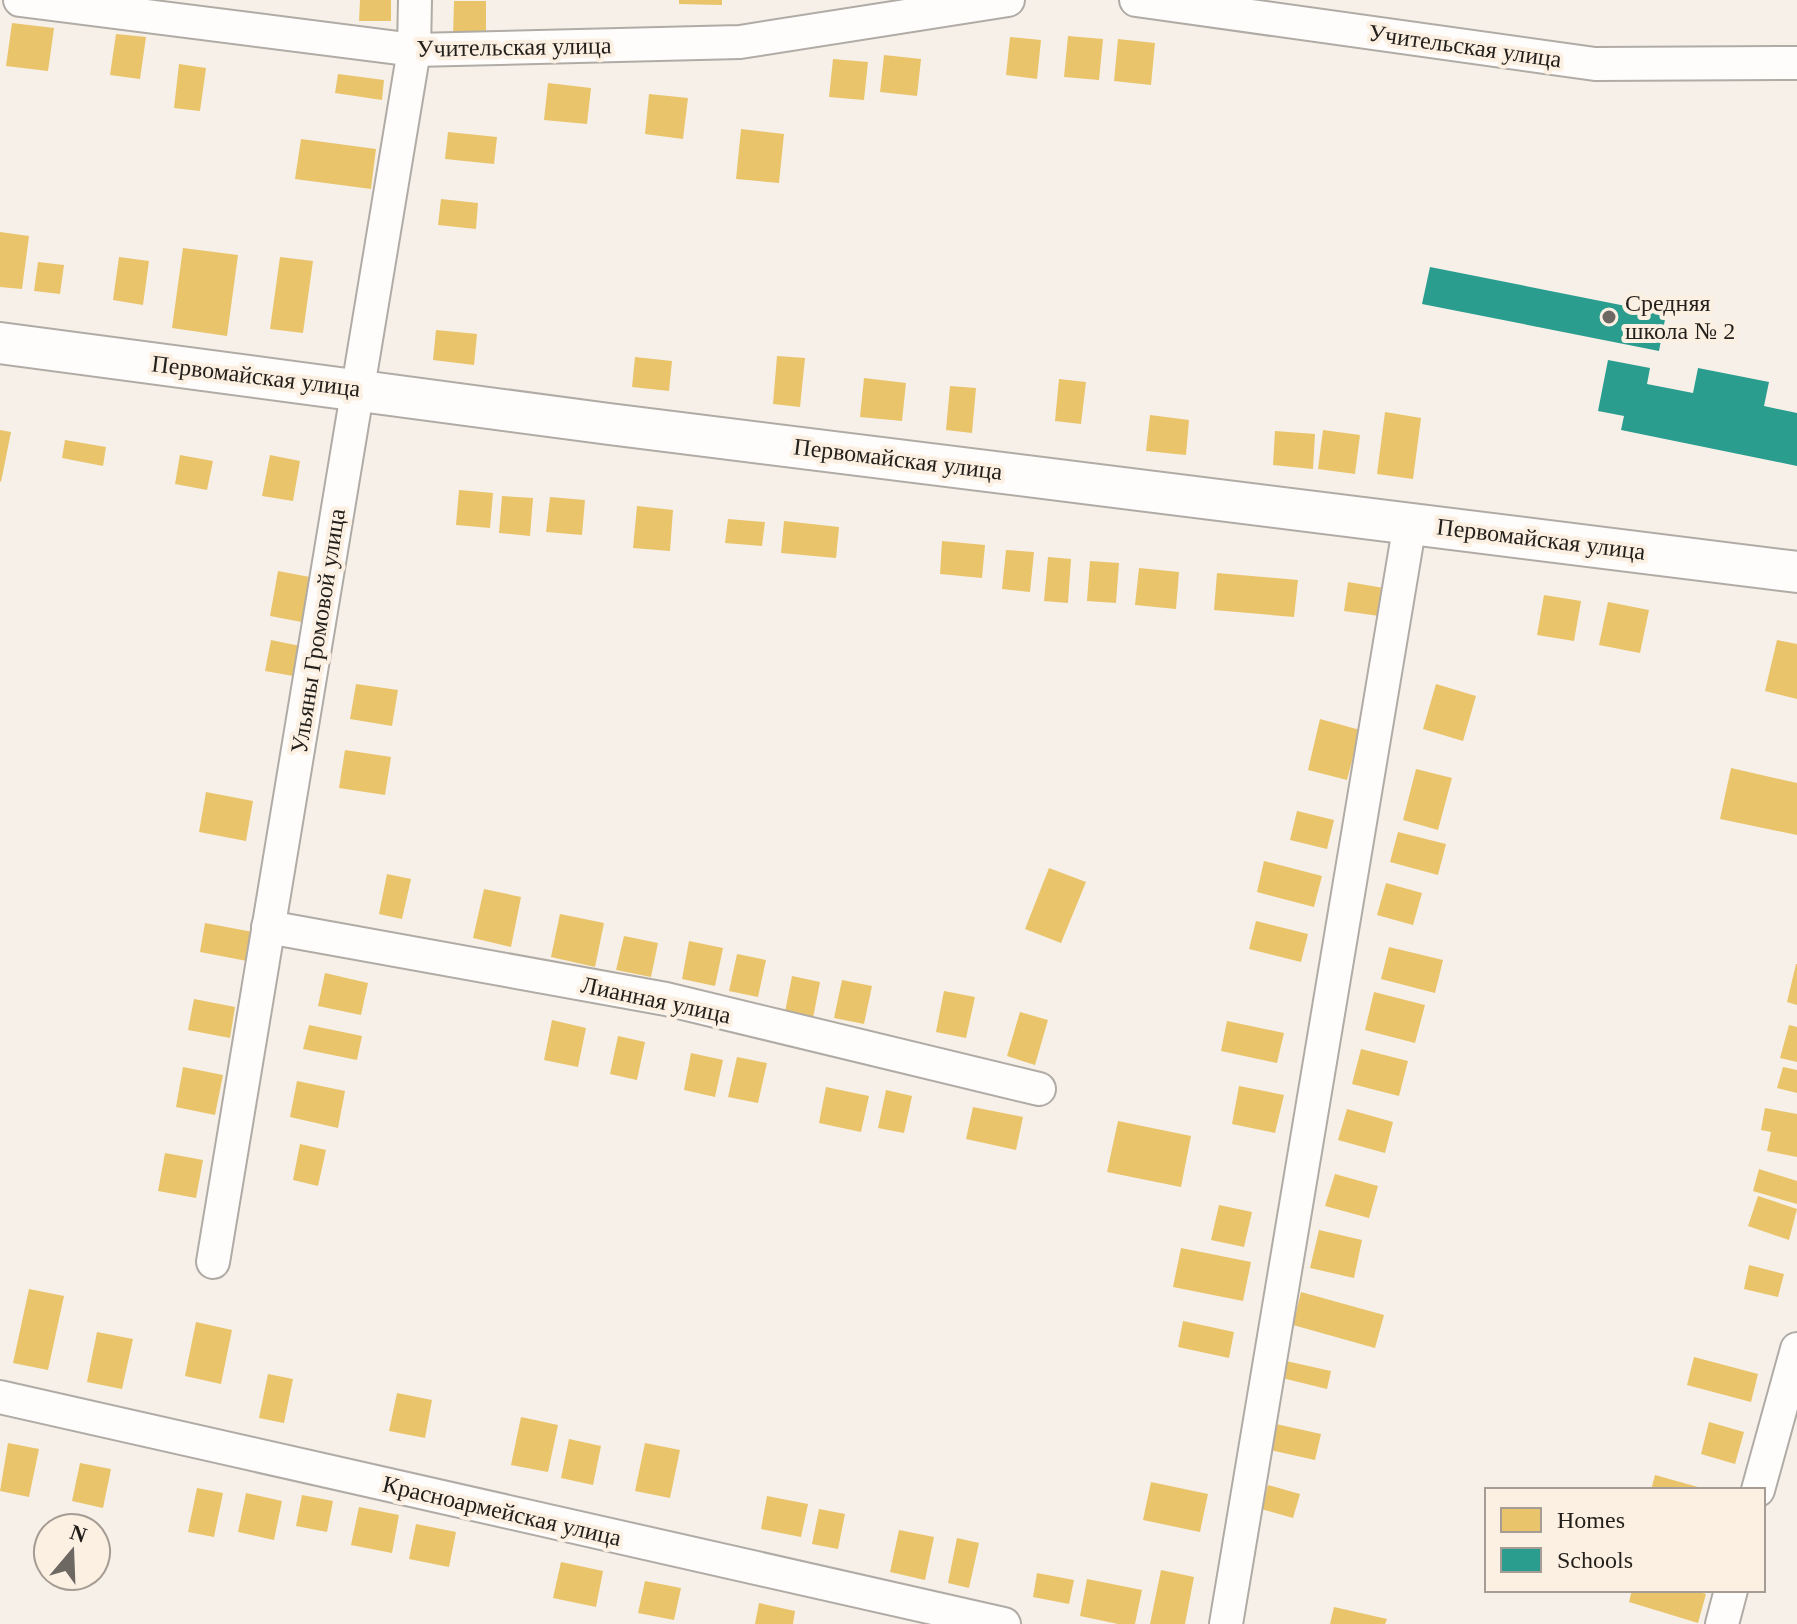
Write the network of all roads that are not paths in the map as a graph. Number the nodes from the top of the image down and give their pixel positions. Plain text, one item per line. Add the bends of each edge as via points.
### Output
1 (20, 0) edge
2 (415, 0) edge
3 (1008, 0) edge
4 (1136, 0) edge
5 (414, 50) junction
6 (1797, 63) edge
7 (0, 343) edge
8 (358, 389) junction
9 (1410, 523) junction
10 (1797, 572) edge
11 (268, 927) junction
12 (1039, 1089) dead end
13 (213, 1262) dead end
14 (1797, 1349) edge
15 (0, 1397) edge
16 (1759, 1488) edge
17 (1730, 1592) edge
18 (1004, 1624) edge
19 (1226, 1624) edge
20 (1722, 1624) edge

1 - 5 street, Учительская улица
2 - 5 street, Ульяны Громовой улица
3 - 5 street, Учительская улица via 740,42
4 - 6 street, Учительская улица via 1595,64
5 - 8 street, Ульяны Громовой улица
7 - 8 street, Первомайская улица
8 - 9 street, Первомайская улица
8 - 11 street, Ульяны Громовой улица
9 - 10 street, Первомайская улица
9 - 19 street
11 - 12 street, Лианная улица via 666,999
11 - 13 street, Ульяны Громовой улица
14 - 16 street
15 - 18 street, Красноармейская улица
17 - 20 street

